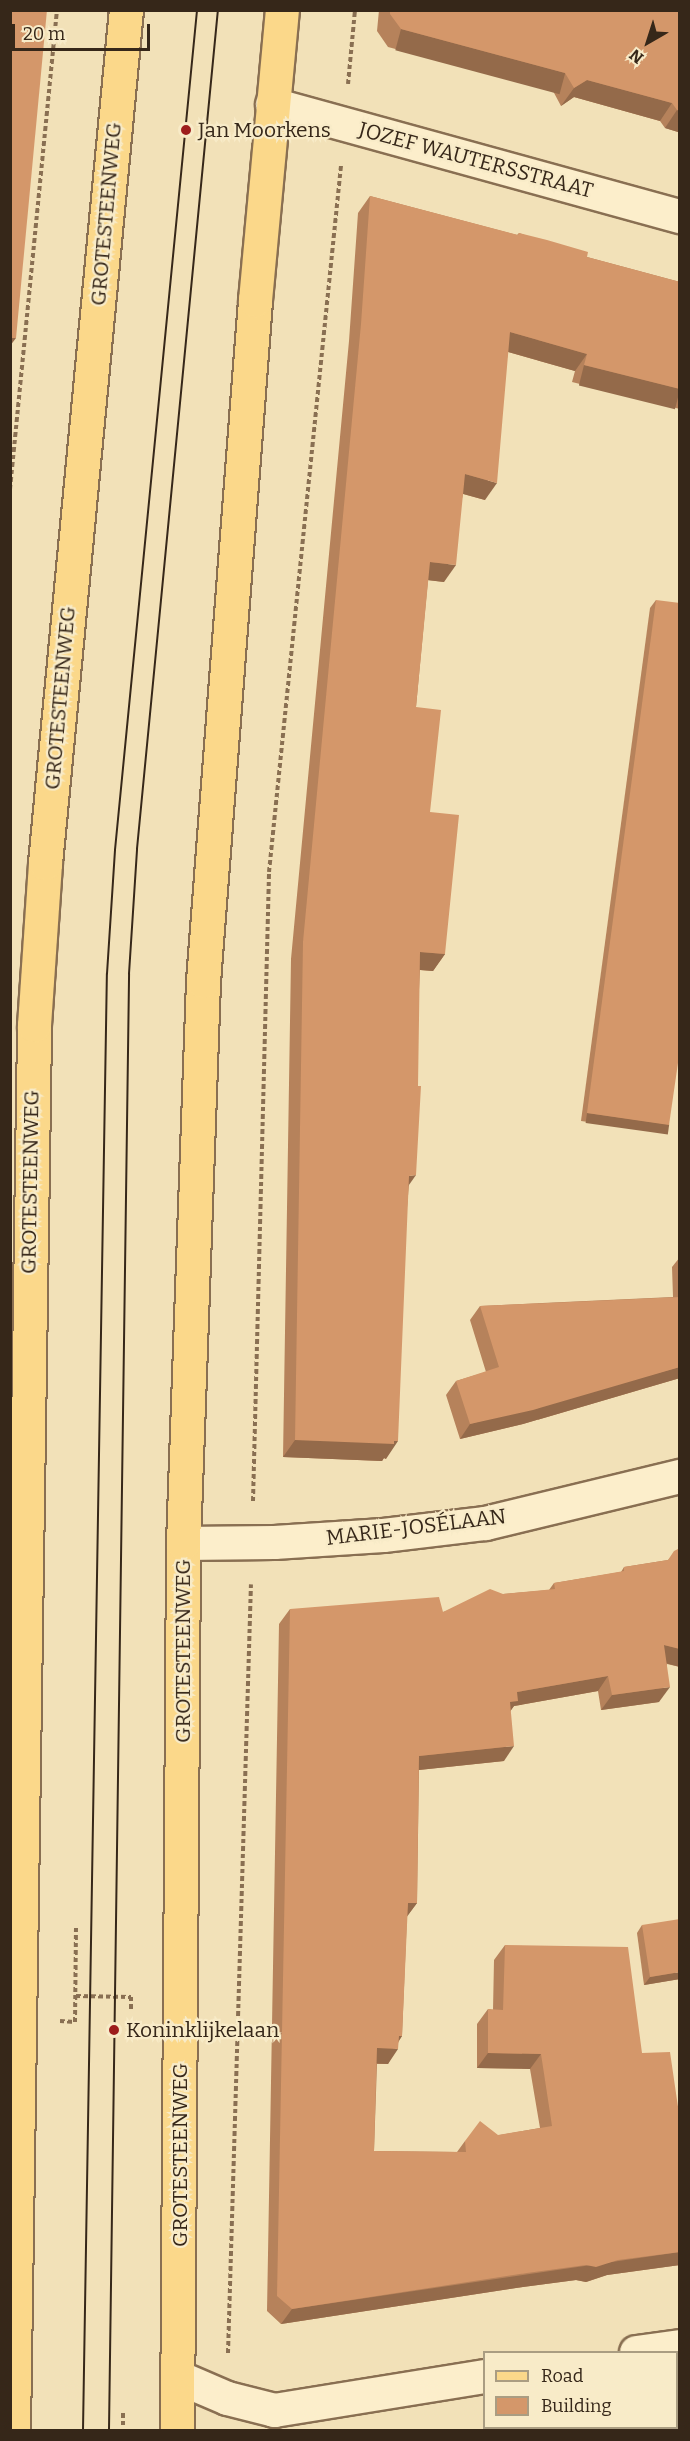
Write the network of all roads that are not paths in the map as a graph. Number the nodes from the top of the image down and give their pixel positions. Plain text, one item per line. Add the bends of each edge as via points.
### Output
1 (126, 10) edge
2 (282, 10) edge
3 (272, 104) junction
4 (680, 216) edge
5 (680, 1476) edge
6 (183, 1543) junction
7 (680, 2346) edge
8 (643, 2351) edge
9 (483, 2376) edge
10 (178, 2377) junction
11 (13, 2430) edge
12 (177, 2430) edge

1 - 11 main road, GROTESTEENWEG via 46,851 34,1015
2 - 3 main road, GROTESTEENWEG
3 - 4 street, JOZEF WAUTERSSTRAAT
3 - 6 main road, GROTESTEENWEG via 203,981
5 - 6 street, MARIE-JOSÉLAAN via 485,1523 252,1543
6 - 10 main road, GROTESTEENWEG
7 - 8 street
9 - 10 street via 274,2410 227,2398
10 - 12 main road, GROTESTEENWEG

